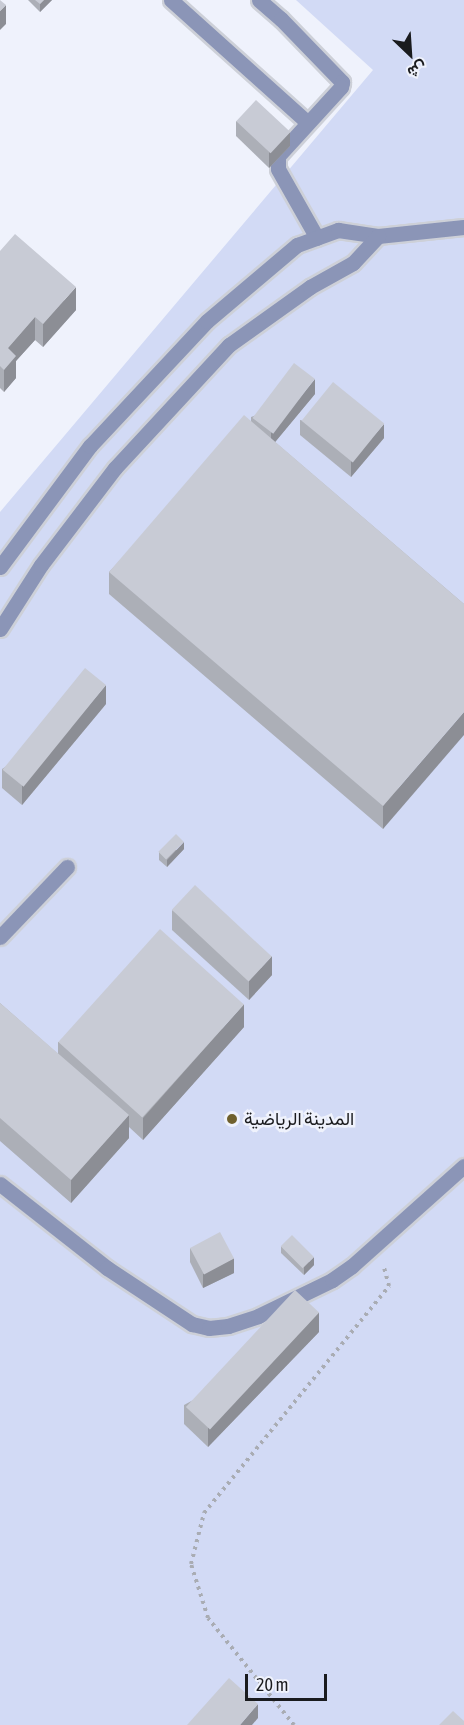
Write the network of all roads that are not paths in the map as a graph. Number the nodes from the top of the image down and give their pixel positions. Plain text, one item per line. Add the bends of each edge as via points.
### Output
1 (171, 0) edge
2 (259, 0) edge
3 (307, 122) junction
4 (464, 227) edge
5 (378, 236) junction
6 (317, 238) junction
7 (0, 567) edge
8 (0, 629) edge
9 (67, 867) dead end
10 (0, 937) edge
11 (464, 1166) edge
12 (0, 1184) edge

1 - 3 lane
2 - 3 lane via 342,82
3 - 6 lane via 278,156 278,169
4 - 5 lane
5 - 6 lane via 338,230
5 - 8 lane via 354,262 310,287 229,345 115,468 41,565
6 - 7 lane via 297,245 207,321 90,446
9 - 10 lane
11 - 12 lane via 332,1280 258,1316 209,1328 192,1324 132,1286

